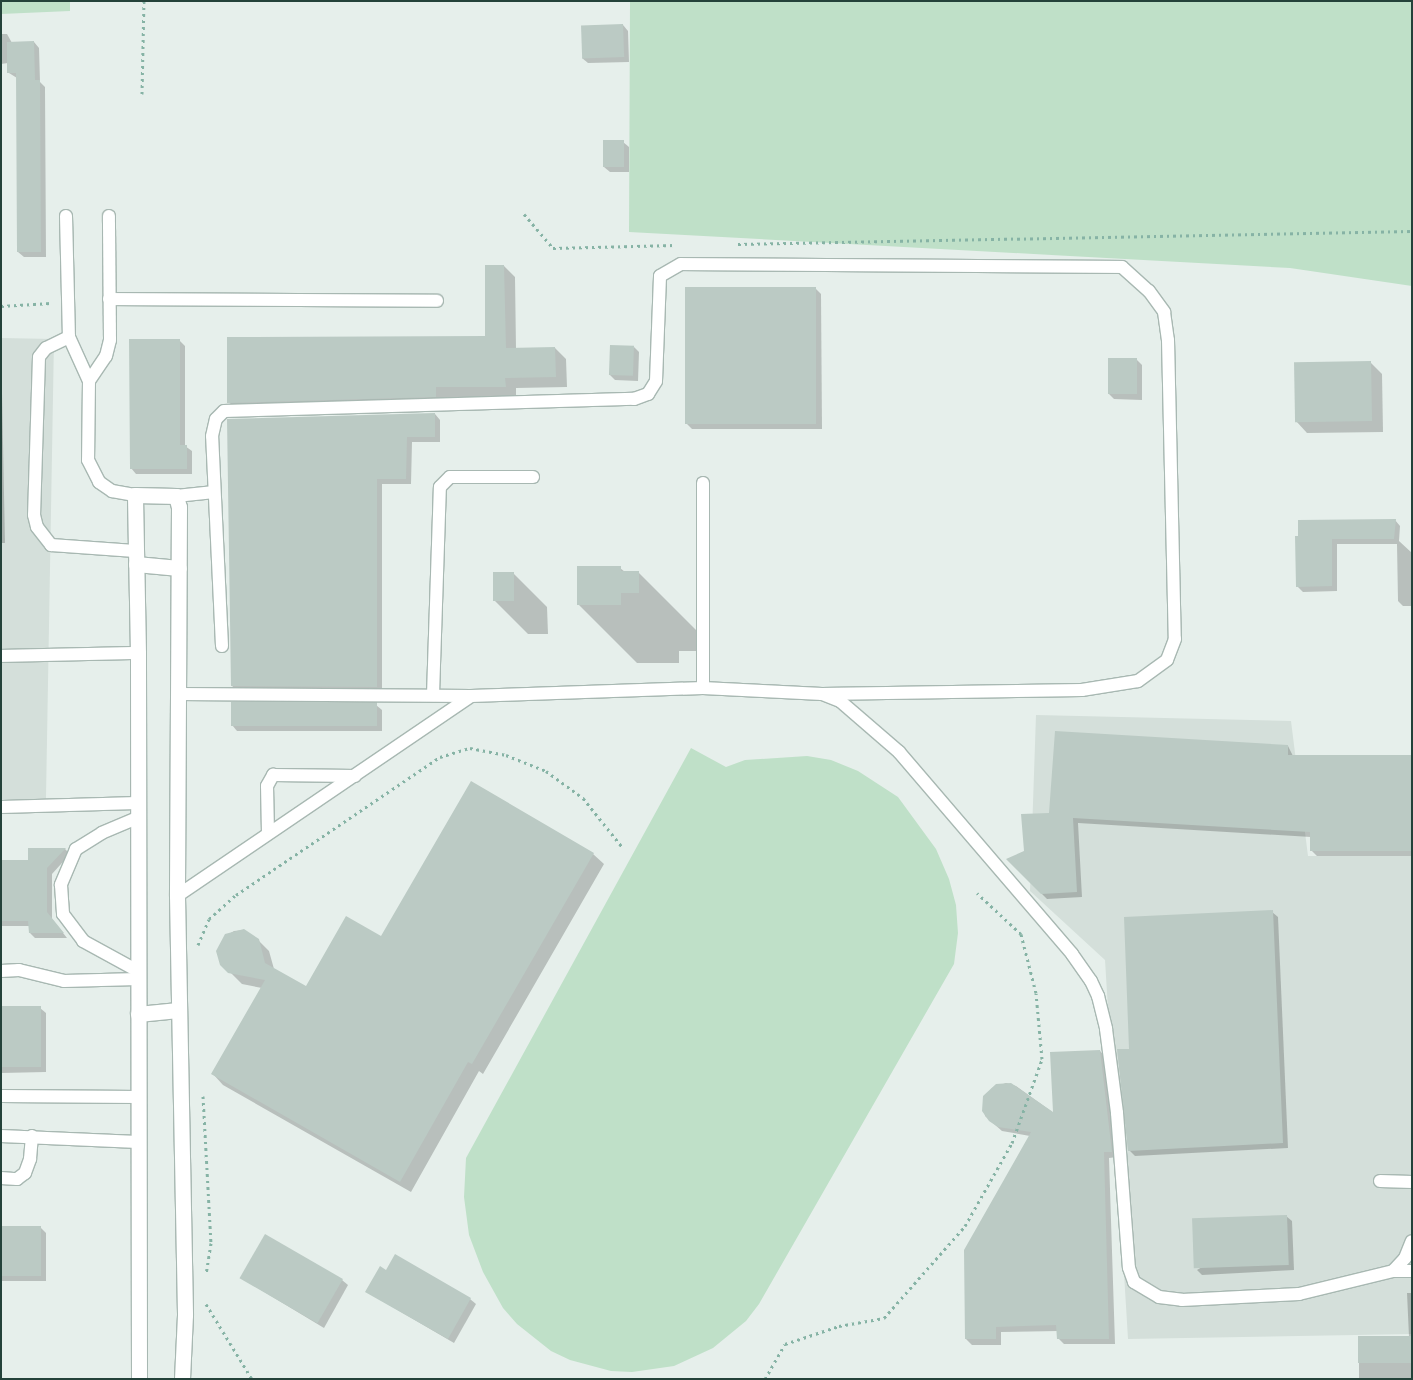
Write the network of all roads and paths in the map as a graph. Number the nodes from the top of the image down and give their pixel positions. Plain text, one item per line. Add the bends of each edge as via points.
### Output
1 (144, 1) edge
2 (142, 94) dead end
3 (524, 214) dead end
4 (66, 216) dead end
5 (109, 216) dead end
6 (1412, 231) edge
7 (730, 244) dead end
8 (681, 245) dead end
9 (110, 299) junction
10 (437, 301) dead end
11 (69, 302) junction
12 (1, 306) edge
13 (69, 337) junction
14 (89, 380) junction
15 (533, 477) dead end
16 (703, 483) dead end
17 (212, 492) junction
18 (134, 495) junction
19 (176, 496) junction
20 (135, 558) junction
21 (179, 568) junction
22 (222, 646) dead end
23 (138, 653) junction
24 (1, 656) edge
25 (703, 688) junction
26 (179, 694) junction
27 (822, 694) junction
28 (433, 695) junction
29 (471, 696) junction
30 (355, 776) junction
31 (137, 803) junction
32 (1, 807) edge
33 (137, 818) junction
34 (268, 833) junction
35 (623, 848) dead end
36 (977, 893) dead end
37 (177, 896) junction
38 (195, 953) dead end
39 (1, 971) edge
40 (138, 975) junction
41 (178, 1010) junction
42 (138, 1014) junction
43 (202, 1088) dead end
44 (1, 1096) edge
45 (138, 1097) junction
46 (1, 1136) edge
47 (32, 1136) junction
48 (138, 1142) junction
49 (1, 1178) edge
50 (1380, 1182) dead end
51 (1412, 1182) edge
52 (1412, 1242) edge
53 (1393, 1270) junction
54 (1412, 1271) edge
55 (205, 1280) dead end
56 (202, 1298) dead end
57 (139, 1379) edge
58 (182, 1379) edge
59 (252, 1379) edge
60 (765, 1379) edge

1 - 2 path
3 - 8 path via 553,248
4 - 11 lane
5 - 9 lane
6 - 7 path
9 - 10 lane
9 - 14 lane via 110,340 106,356
11 - 12 path
11 - 13 lane
13 - 14 lane
13 - 20 lane via 46,348 39,357 34,515 37,527 51,545
14 - 18 lane via 88,460 99,482 112,491
15 - 28 lane via 450,477 440,487
16 - 25 lane
17 - 19 lane
17 - 22 lane
17 - 27 lane via 212,436 216,419 224,412 634,400 648,394 656,380 660,276 681,264 1122,266 1149,291 1164,312 1168,340 1175,639 1167,660 1138,681 1082,690
18 - 19 street
18 - 20 street
19 - 21 street
20 - 21 street
20 - 23 street
21 - 26 street
23 - 24 lane
23 - 31 street
25 - 27 lane
25 - 29 lane
26 - 28 lane
26 - 37 street
27 - 53 lane via 856,712 899,752 1072,954 1091,981 1106,1030 1117,1113 1129,1268 1134,1282 1159,1297 1182,1300 1300,1294
28 - 29 lane
29 - 30 lane
30 - 34 lane
30 - 34 lane via 273,775 266,786
31 - 32 lane
31 - 33 street
33 - 40 street
33 - 40 lane via 102,833 76,850 61,884 62,914 83,941
34 - 37 lane
35 - 38 path via 583,798 546,771 506,755 470,748 440,758 236,895 209,919
36 - 60 path via 1021,934 1036,993 1042,1059 1012,1144 965,1226 884,1318 839,1326 785,1344
37 - 41 street
39 - 40 lane via 19,970 64,982
40 - 42 street
41 - 42 street
41 - 58 street via 185,1315
42 - 45 street
43 - 55 path via 210,1243
44 - 45 lane
45 - 48 street
46 - 47 lane
47 - 48 lane
47 - 49 lane via 25,1173 17,1179
48 - 57 street
50 - 51 lane
52 - 53 lane via 1405,1258
53 - 54 lane
56 - 59 path

